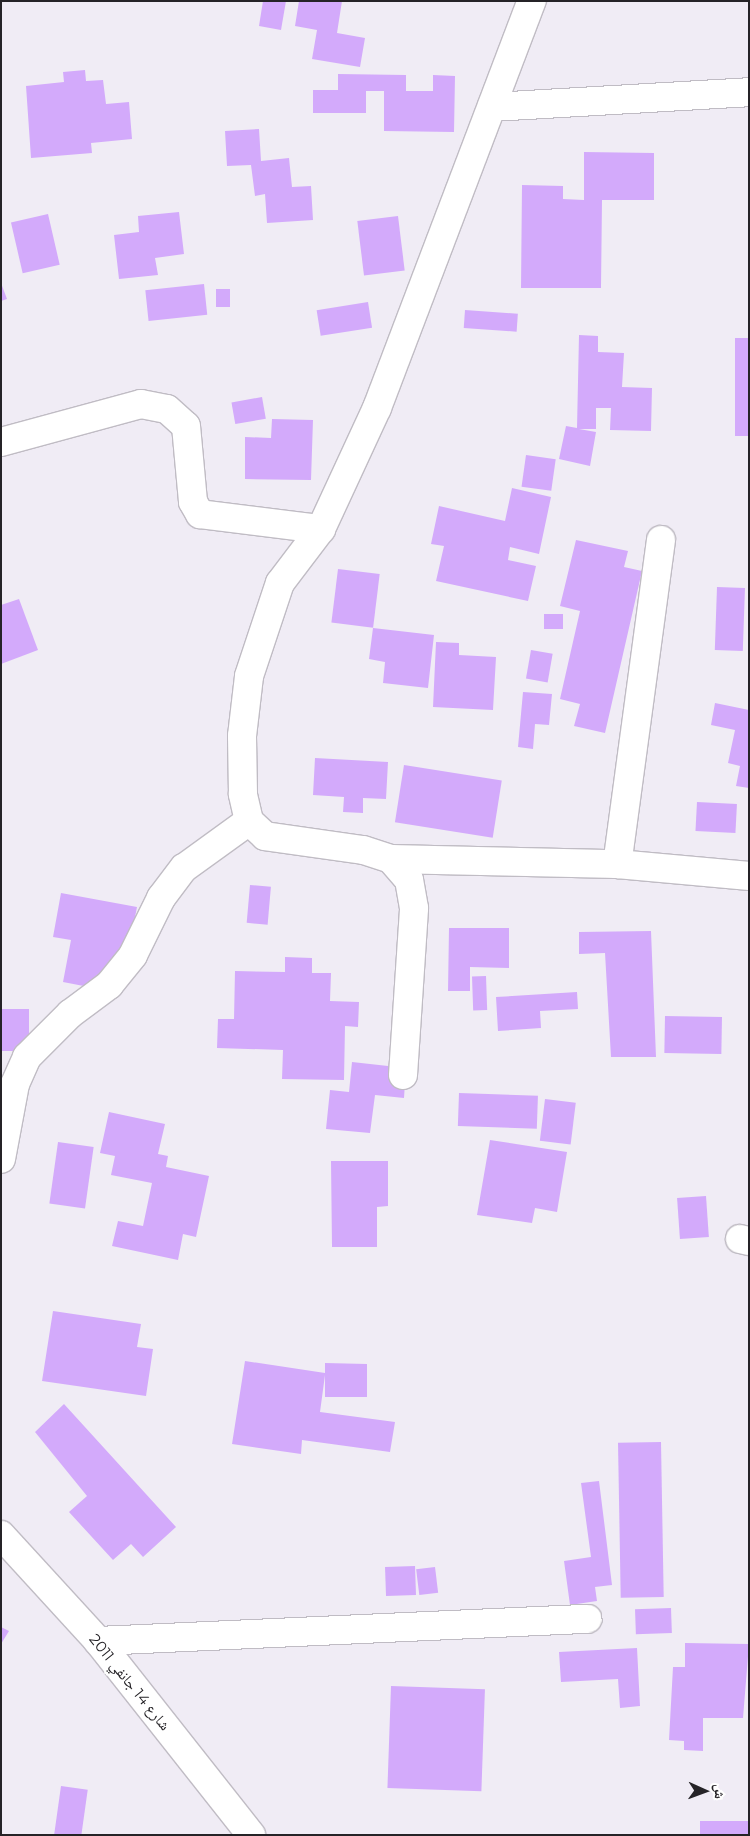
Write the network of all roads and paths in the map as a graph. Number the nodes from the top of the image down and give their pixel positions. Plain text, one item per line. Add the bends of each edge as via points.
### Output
1 (532, 1) edge
2 (749, 92) edge
3 (492, 107) junction
4 (1, 442) edge
5 (321, 529) junction
6 (661, 540) dead end
7 (249, 821) junction
8 (391, 859) junction
9 (617, 864) junction
10 (749, 876) edge
11 (403, 1075) dead end
12 (1, 1159) edge
13 (1, 1535) edge
14 (588, 1619) dead end
15 (98, 1641) junction
16 (251, 1835) edge

1 - 3 street
2 - 3 street
3 - 5 street via 377,408
4 - 5 street via 142,404 167,409 186,426 193,502 200,514
5 - 7 street via 280,583 249,676 242,736 243,794
6 - 9 street
7 - 8 street via 265,836 363,850
7 - 12 street via 184,868 161,898 133,955 109,985 44,1037 27,1057 15,1084
8 - 9 street
8 - 11 street via 409,880 414,908
9 - 10 street
13 - 15 street, شارع 14 جانفي 2011
14 - 15 street
15 - 16 street, شارع 14 جانفي 2011

